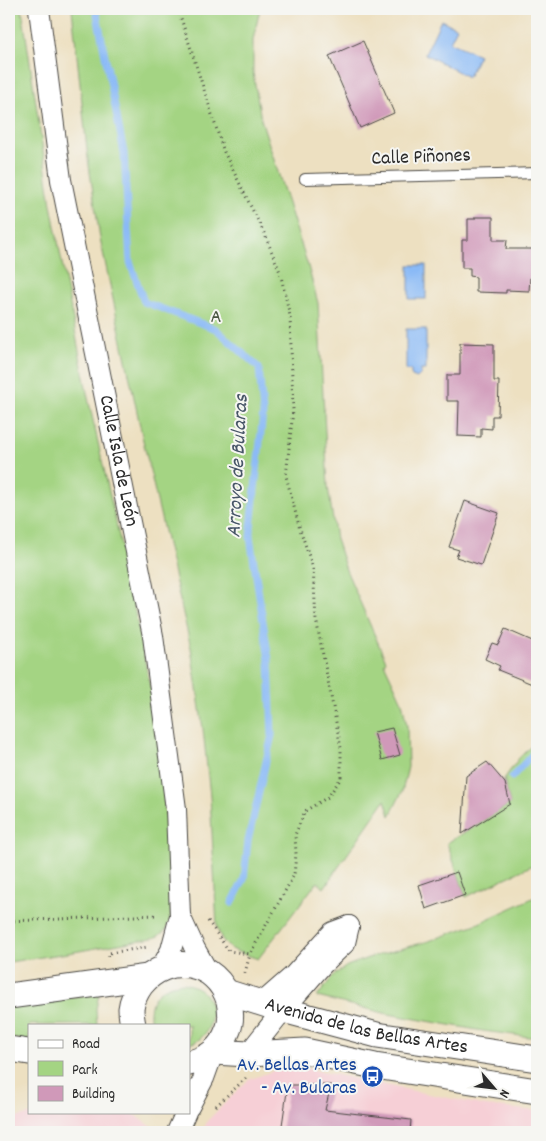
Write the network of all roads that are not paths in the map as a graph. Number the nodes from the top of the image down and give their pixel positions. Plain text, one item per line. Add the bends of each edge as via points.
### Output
1 (40, 9) edge
2 (537, 173) edge
3 (305, 179) dead end
4 (180, 916) junction
5 (154, 972) junction
6 (208, 972) junction
7 (226, 992) junction
8 (9, 996) edge
9 (272, 1007) junction
10 (132, 1024) edge
11 (9, 1049) edge
12 (28, 1052) edge
13 (213, 1052) junction
14 (537, 1059) edge
15 (190, 1063) edge
16 (250, 1064) junction
17 (537, 1091) edge
18 (190, 1105) edge
19 (185, 1114) edge
20 (177, 1132) edge

1 - 4 street, Calle Isla de León via 61,180 153,636 176,809
2 - 3 lane, Calle Piñones
4 - 5 street, Calle Isla de León via 171,950
4 - 6 street, Calle Isla de León
5 - 6 street via 177,964 193,965
5 - 8 street
5 - 10 street via 136,992 131,1010
6 - 7 street
7 - 9 street, Avenida de las Bellas Artes
7 - 13 street via 230,1024 224,1039
9 - 14 street, Avenida de las Bellas Artes via 377,1035
9 - 16 street
11 - 12 street
13 - 15 street via 200,1061
13 - 16 street, Avenida de las Bellas Artes
13 - 18 street
16 - 17 street, Avenida de las Bellas Artes via 305,1051 375,1066
19 - 20 street

